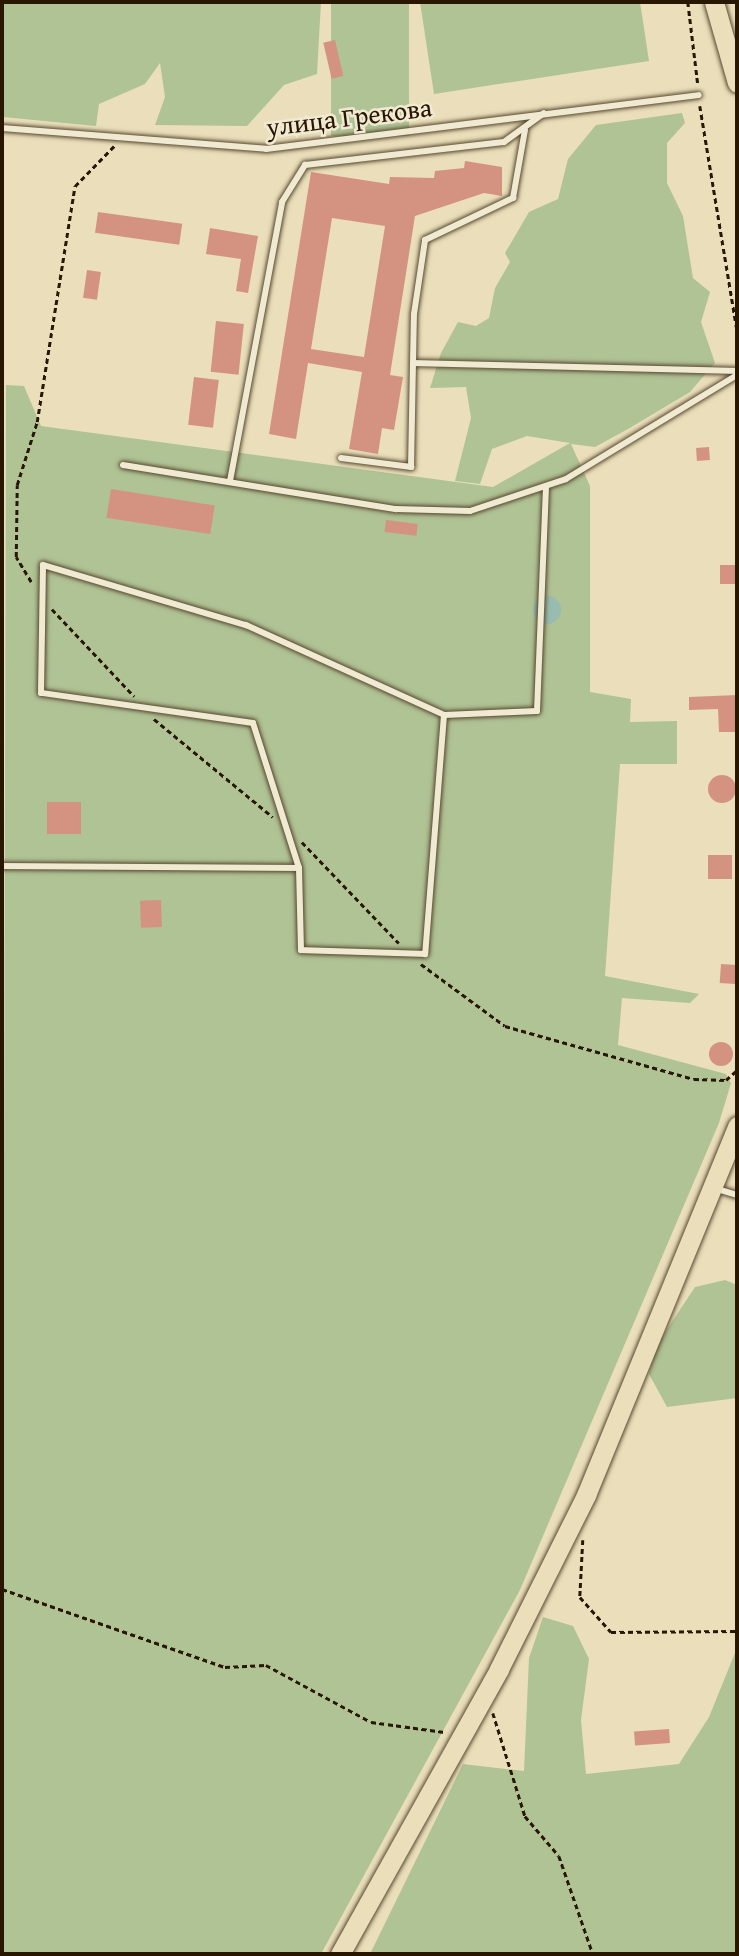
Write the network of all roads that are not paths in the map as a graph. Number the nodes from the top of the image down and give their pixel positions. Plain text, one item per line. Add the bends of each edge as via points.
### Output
1 (714, 2) edge
2 (737, 83) edge
3 (699, 95) road end
4 (545, 112) junction
5 (2, 128) edge
6 (525, 130) junction
7 (415, 363) junction
8 (737, 373) edge
9 (341, 458) dead end
10 (123, 465) dead end
11 (230, 481) junction
12 (547, 486) junction
13 (444, 715) junction
14 (2, 866) edge
15 (299, 868) junction
16 (737, 1126) edge
17 (712, 1188) junction
18 (737, 1195) edge
19 (340, 1954) edge

1 - 2 main road
3 - 4 lane, улица Грекова
4 - 5 lane, улица Грекова via 266,149
4 - 6 lane
6 - 7 lane via 513,198 425,240 415,305
6 - 11 lane via 504,142 305,165 282,202
7 - 8 lane
7 - 9 lane via 411,467
8 - 12 lane via 626,448
10 - 11 lane
11 - 12 lane via 436,512 470,511
12 - 13 lane via 537,711
13 - 15 lane via 425,954 301,950
13 - 15 lane via 246,625 43,565 41,694 253,723
14 - 15 lane
16 - 17 main road
17 - 18 lane
17 - 19 main road via 586,1495

